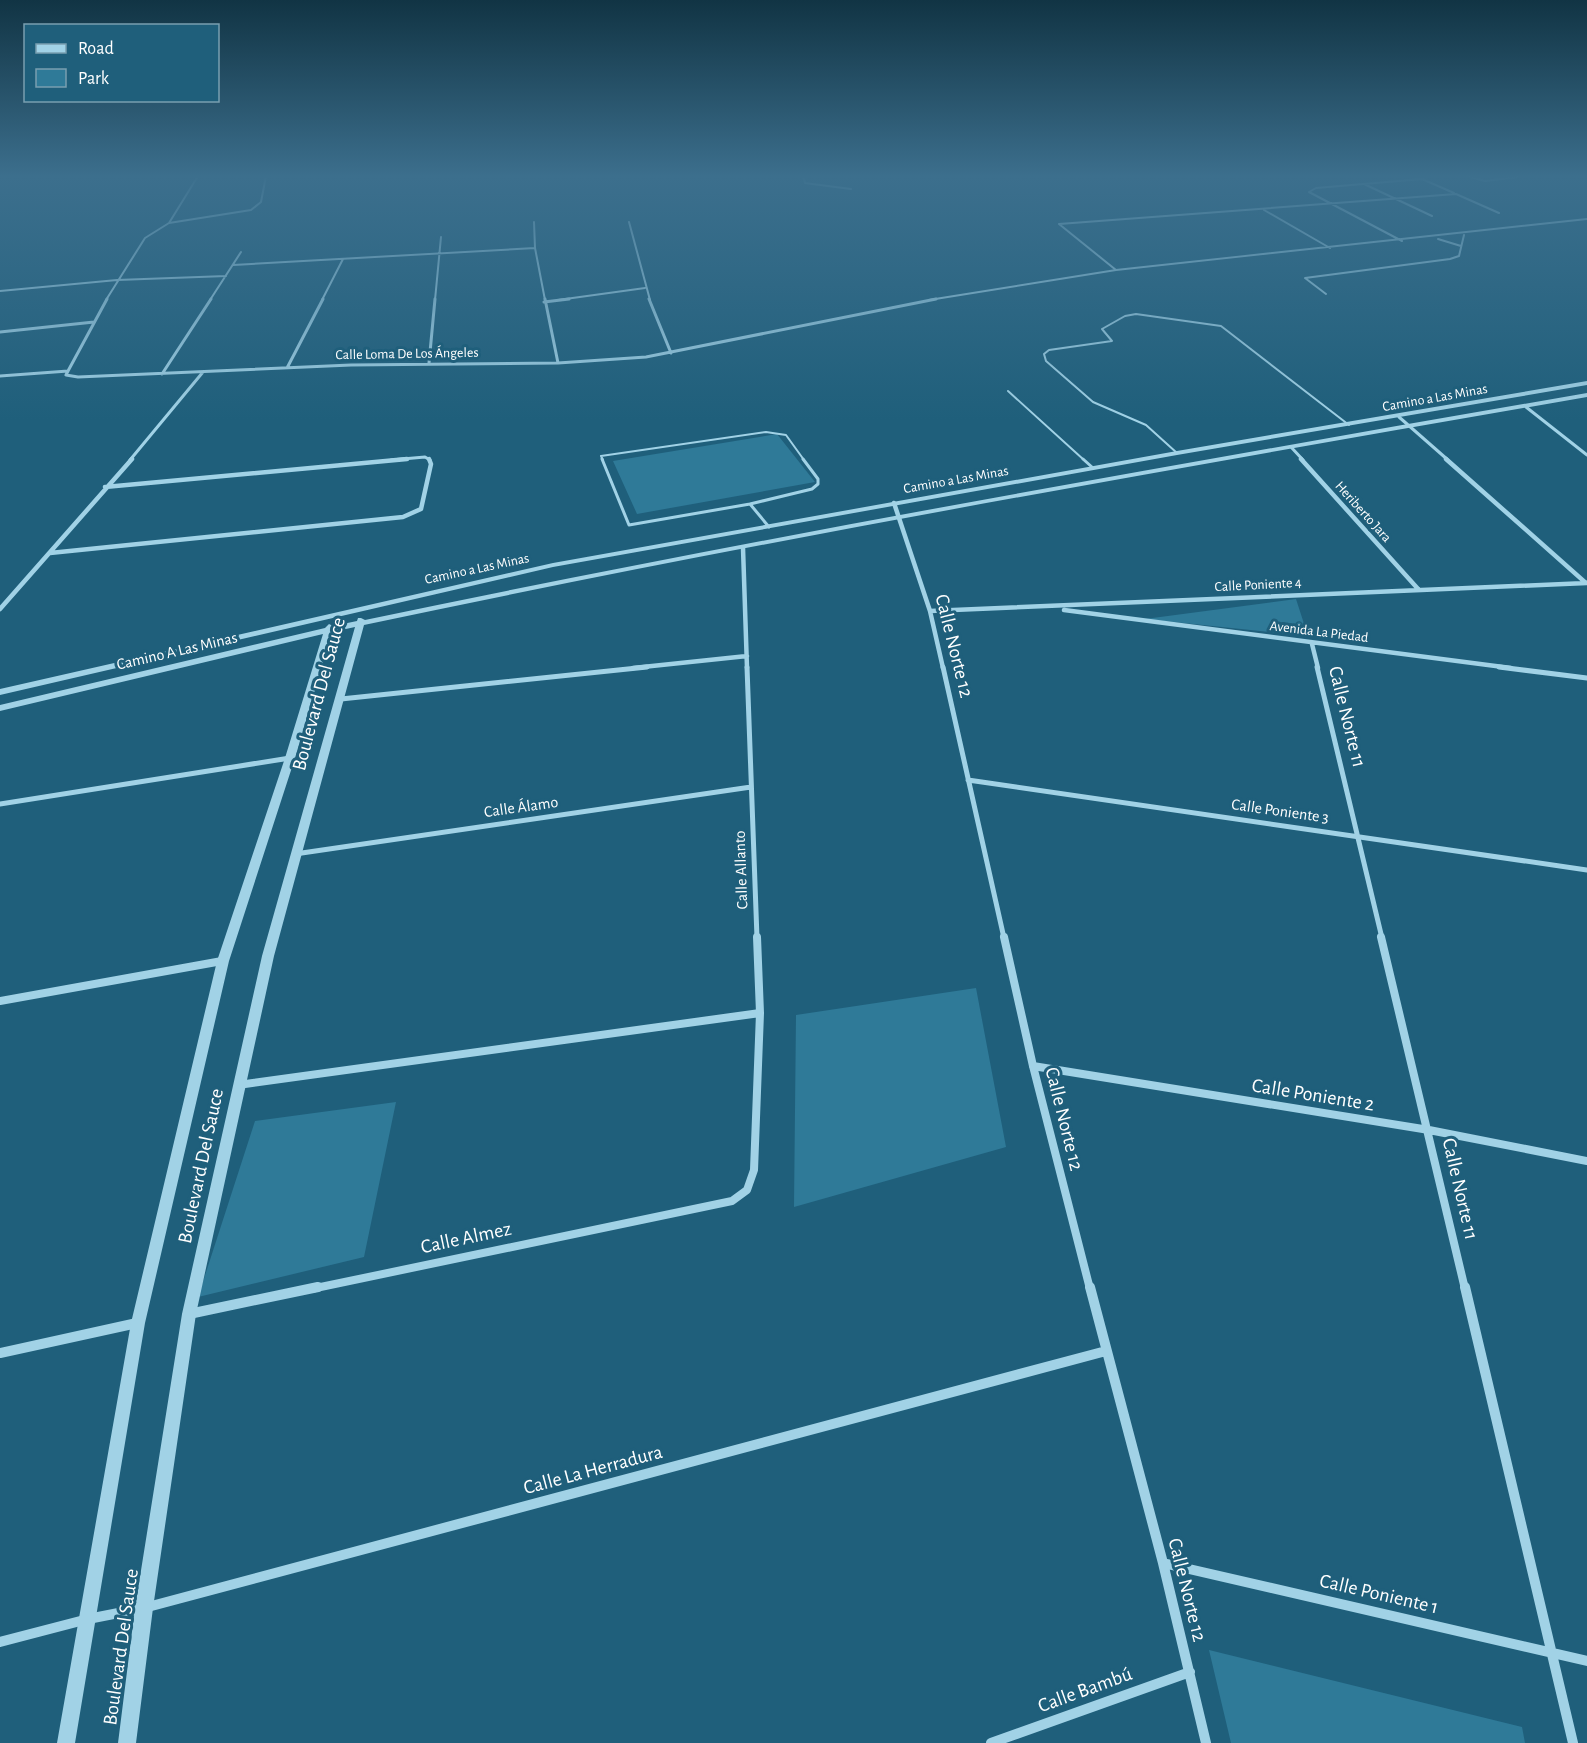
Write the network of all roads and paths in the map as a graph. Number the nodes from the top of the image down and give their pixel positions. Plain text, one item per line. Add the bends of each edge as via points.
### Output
1 (132, 257) edge
2 (238, 257) edge
3 (384, 257) edge
4 (441, 257) edge
5 (537, 257) edge
6 (637, 257) edge
7 (1100, 257) edge
8 (1240, 257) edge
9 (1455, 257) edge
10 (343, 259) junction
11 (233, 265) junction
12 (1116, 270) junction
13 (226, 276) junction
14 (117, 280) junction
15 (645, 288) junction
16 (0, 291) edge
17 (1326, 294) dead end
18 (544, 302) junction
19 (94, 322) junction
20 (0, 332) edge
21 (671, 353) junction
22 (429, 363) junction
23 (558, 363) junction
24 (287, 368) junction
25 (68, 371) junction
26 (204, 372) junction
27 (162, 374) junction
28 (0, 376) edge
29 (1587, 383) edge
30 (1008, 391) dead end
31 (1587, 395) edge
32 (1526, 407) junction
33 (1399, 417) junction
34 (1349, 425) junction
35 (1410, 426) junction
36 (1291, 447) junction
37 (1177, 453) junction
38 (1587, 455) edge
39 (1093, 468) junction
40 (105, 487) junction
41 (894, 503) junction
42 (750, 504) junction
43 (900, 519) junction
44 (769, 527) junction
45 (743, 548) junction
46 (51, 553) junction
47 (1587, 583) edge
48 (1419, 590) junction
49 (362, 607) junction
50 (1048, 608) junction
51 (0, 609) edge
52 (930, 611) junction
53 (331, 615) junction
54 (360, 624) junction
55 (328, 630) junction
56 (1312, 644) junction
57 (747, 656) junction
58 (1587, 678) edge
59 (0, 692) edge
60 (341, 699) junction
61 (0, 708) edge
62 (290, 758) junction
63 (968, 780) junction
64 (751, 787) junction
65 (0, 804) edge
66 (1358, 836) junction
67 (294, 854) junction
68 (1587, 870) edge
69 (223, 961) junction
70 (0, 1001) edge
71 (760, 1013) junction
72 (1033, 1066) junction
73 (238, 1086) junction
74 (1429, 1130) junction
75 (1587, 1161) edge
76 (747, 1190) joint
77 (189, 1314) junction
78 (138, 1323) junction
79 (1106, 1352) junction
80 (0, 1353) edge
81 (1163, 1563) junction
82 (144, 1608) junction
83 (88, 1619) junction
84 (0, 1642) edge
85 (1551, 1651) junction
86 (1587, 1661) edge
87 (1191, 1672) junction
88 (66, 1743) edge
89 (128, 1743) edge
90 (991, 1743) edge
91 (1206, 1743) edge
92 (1574, 1743) edge

1 - 14 street
2 - 11 street
3 - 10 street
4 - 22 street
5 - 18 street
6 - 15 street
7 - 12 street
8 - 12 street, Calle Loma De Los Ángeles
9 - 17 street via 1305,278
10 - 11 street
10 - 24 street
11 - 13 street
12 - 21 street, Calle Loma De Los Ángeles via 959,294
13 - 14 street
13 - 27 street
14 - 16 street
14 - 19 street
15 - 18 street
15 - 21 street
18 - 23 street
19 - 20 street
19 - 25 street
21 - 23 street, Calle Loma De Los Ángeles
22 - 23 street, Calle Loma De Los Ángeles
22 - 24 street, Calle Loma De Los Ángeles
24 - 26 street, Calle Loma De Los Ángeles
25 - 27 street, Calle Loma De Los Ángeles via 66,375 71,377
25 - 28 street
26 - 27 street, Calle Loma De Los Ángeles
26 - 40 street
29 - 33 street, Camino a Las Minas
30 - 39 lane
31 - 32 street, Camino a Las Minas
32 - 35 street, Camino a Las Minas
32 - 38 street
33 - 34 street, Camino a Las Minas
33 - 35 street
34 - 37 street, Camino a Las Minas
34 - 37 lane via 1221,326 1150,315 1125,316 1102,329 1112,341 1044,354 1046,361 1093,402 1146,425
35 - 36 street, Camino a Las Minas
35 - 47 street
36 - 43 street, Camino a Las Minas
36 - 48 street, Heriberto Jara
37 - 39 street, Camino a Las Minas
39 - 41 street, Camino a Las Minas
40 - 46 street
40 - 46 street via 425,457 431,465 421,509 403,518
41 - 43 street, Calle Norte 12
41 - 44 street, Camino a Las Minas
42 - 42 lane via 629,525 601,456 766,432 786,435 818,478 818,484 812,489
42 - 44 lane
43 - 45 street, Camino a Las Minas
43 - 52 street, Calle Norte 12
44 - 49 street, Camino a Las Minas via 542,568
45 - 54 street, Camino a Las Minas via 551,583
45 - 57 street, Calle Allanto
46 - 51 street
47 - 48 street, Calle Poniente 4
48 - 50 street, Calle Poniente 4
49 - 53 street, Camino a Las Minas
49 - 54 street, Boulevard Del Sauce
50 - 52 street, Calle Poniente 4
50 - 56 street, Avenida La Piedad
52 - 63 street, Calle Norte 12
53 - 55 street, Boulevard Del Sauce
53 - 59 street, Camino A Las Minas
54 - 55 street, Camino A Las Minas
54 - 60 street, Boulevard Del Sauce
55 - 61 street, Camino A Las Minas
55 - 62 street, Boulevard Del Sauce
56 - 58 street, Avenida La Piedad
56 - 66 street, Calle Norte 11
57 - 60 street
57 - 64 street, Calle Allanto
60 - 67 street, Boulevard Del Sauce
62 - 65 street
62 - 69 street, Boulevard Del Sauce
63 - 66 street, Calle Poniente 3
63 - 72 street, Calle Norte 12
64 - 67 street, Calle Álamo
64 - 71 street, Calle Allanto
66 - 68 street, Calle Poniente 3
66 - 74 street, Calle Norte 11
67 - 73 street, Boulevard Del Sauce
69 - 70 street
69 - 78 street, Boulevard Del Sauce
71 - 73 street
71 - 76 street, Calle Allanto via 754,1170
72 - 74 street, Calle Poniente 2
72 - 79 street, Calle Norte 12
73 - 77 street, Boulevard Del Sauce
74 - 75 street, Calle Poniente 2
74 - 85 street, Calle Norte 11
76 - 77 street, Calle Almez via 732,1201
77 - 82 street, Boulevard Del Sauce
78 - 80 street
78 - 83 street, Boulevard Del Sauce
79 - 81 street, Calle Norte 12
79 - 82 street, Calle La Herradura
81 - 85 street, Calle Poniente 1
81 - 87 street, Calle Norte 12
82 - 83 street, Calle La Herradura
82 - 89 street, Boulevard Del Sauce
83 - 84 street, Calle La Herradura
83 - 88 street, Boulevard Del Sauce
85 - 86 street, Calle Poniente 1
85 - 92 street, Calle Norte 11
87 - 90 street, Calle Bambú
87 - 91 street, Calle Norte 12

